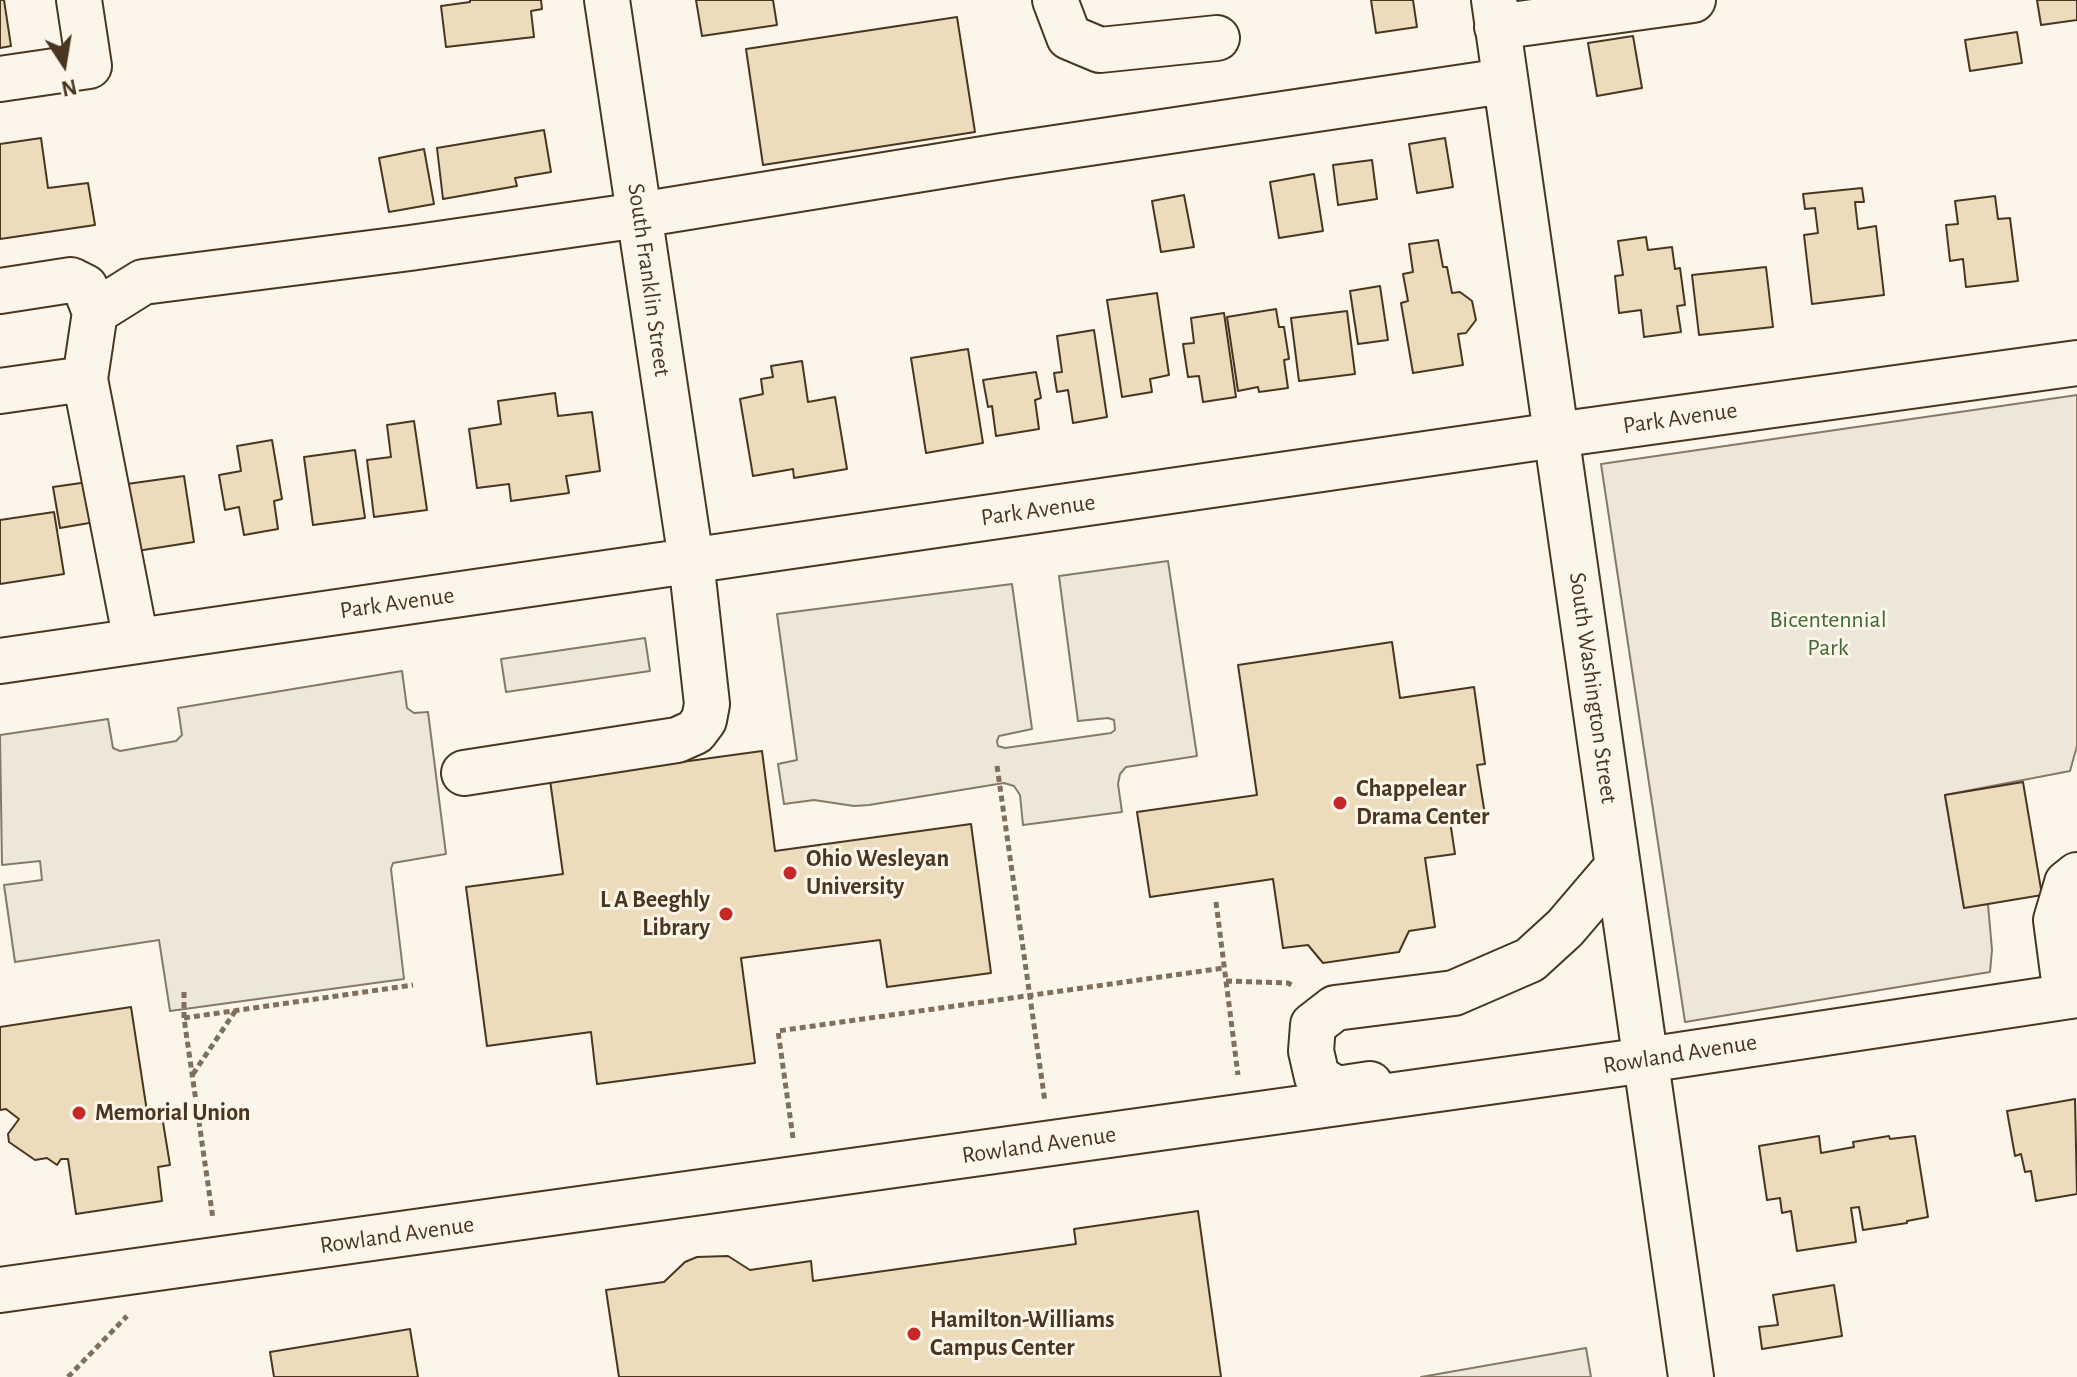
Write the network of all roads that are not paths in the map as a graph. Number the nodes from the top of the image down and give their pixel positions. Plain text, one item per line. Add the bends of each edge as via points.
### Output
1 (79, 0) edge
2 (607, 0) edge
3 (1055, 0) edge
4 (1693, 0) edge
5 (1496, 14) edge
6 (1217, 38) dead end
7 (0, 79) edge
8 (1504, 81) junction
9 (639, 215) junction
10 (0, 291) edge
11 (95, 312) junction
12 (2077, 363) edge
13 (85, 379) junction
14 (0, 391) edge
15 (1556, 435) junction
16 (691, 560) junction
17 (136, 641) junction
18 (0, 661) edge
19 (464, 773) dead end
20 (1618, 866) junction
21 (2077, 875) edge
22 (2071, 995) edge
23 (1645, 1052) junction
24 (0, 1290) edge
25 (1691, 1377) edge

1 - 7 street via 89,66
2 - 9 street, South Franklin Street
3 - 6 street via 1069,37 1100,50
4 - 5 street
5 - 8 street, South Washington Street
8 - 9 street
8 - 15 street, South Washington Street
9 - 11 street via 143,282
9 - 16 street, South Franklin Street
10 - 11 street via 71,280 85,287
11 - 13 street
12 - 15 street, Park Avenue
13 - 14 street
13 - 17 street
15 - 16 street, Park Avenue
15 - 20 street, South Washington Street
16 - 17 street, Park Avenue
16 - 19 street, South Franklin Street via 707,704 695,732 677,740
17 - 18 street, Park Avenue
20 - 23 street, South Washington Street
20 - 23 street via 1530,960 1454,993 1335,1008 1313,1025 1311,1051 1317,1077 1337,1089
21 - 22 street via 2067,883 2056,920
22 - 23 street, Rowland Avenue
23 - 24 street, Rowland Avenue via 1243,1116
23 - 25 street, South Washington Street

